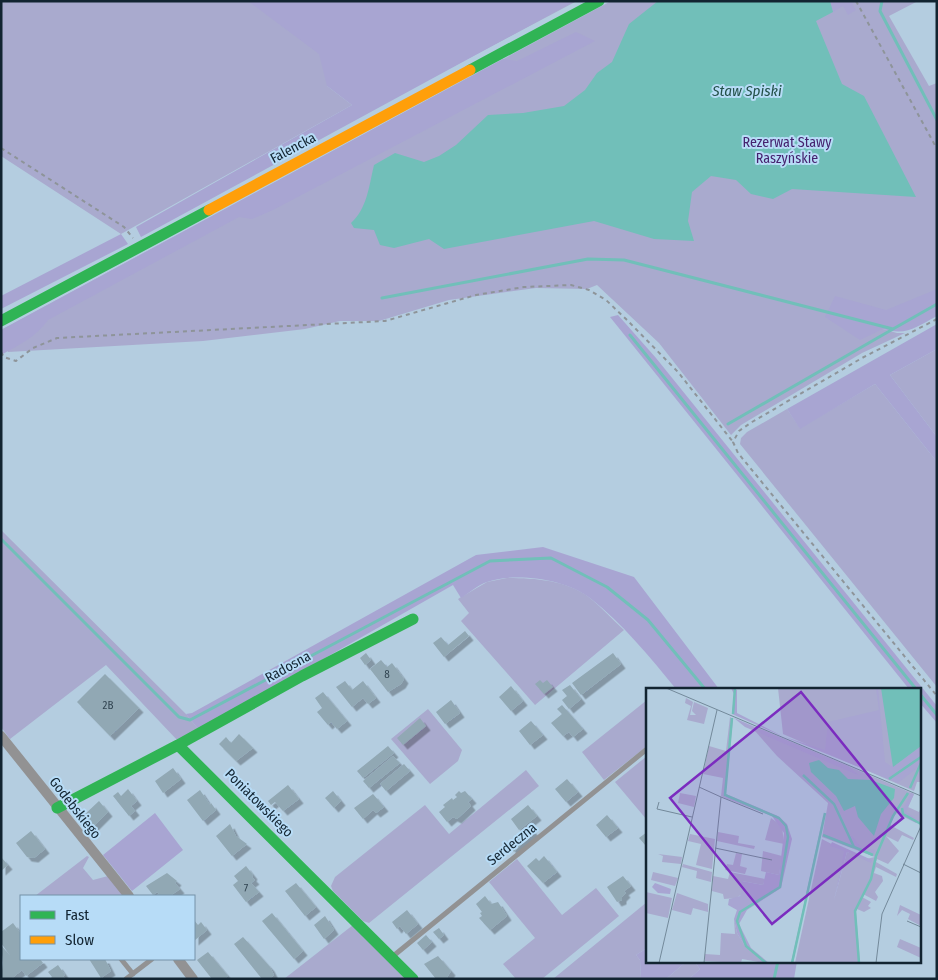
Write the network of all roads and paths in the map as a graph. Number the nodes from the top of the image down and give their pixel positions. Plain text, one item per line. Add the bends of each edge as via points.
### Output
1 (598, 1) edge
2 (856, 1) edge
3 (1, 148) edge
4 (937, 148) edge
5 (138, 249) junction
6 (937, 319) edge
7 (1, 321) edge
8 (1, 352) edge
9 (733, 442) junction
10 (413, 619) dead end
11 (937, 696) edge
12 (1, 736) edge
13 (178, 746) junction
14 (646, 750) edge
15 (57, 808) junction
16 (128, 895) edge
17 (391, 958) junction
18 (122, 960) edge
19 (151, 960) edge
20 (179, 960) edge
21 (133, 974) junction
22 (126, 979) edge
23 (193, 979) edge
24 (412, 979) edge

1 - 5 street, Falencka
2 - 4 path
3 - 5 path via 124,227
5 - 7 street, Falencka
6 - 9 path via 752,422 739,431
8 - 9 path via 4,357 16,361 33,348 57,338 385,321 476,296 524,287 571,285 606,300 626,319 678,372
9 - 11 path via 738,453
10 - 13 street, Radosna via 302,676
12 - 15 street, Godebskiego
13 - 15 street
13 - 17 street, Poniatowskiego
14 - 17 lane, Serdeczna
15 - 16 street, Godebskiego
17 - 24 street, Poniatowskiego
18 - 21 lane
19 - 21 lane
20 - 23 street
21 - 22 lane

